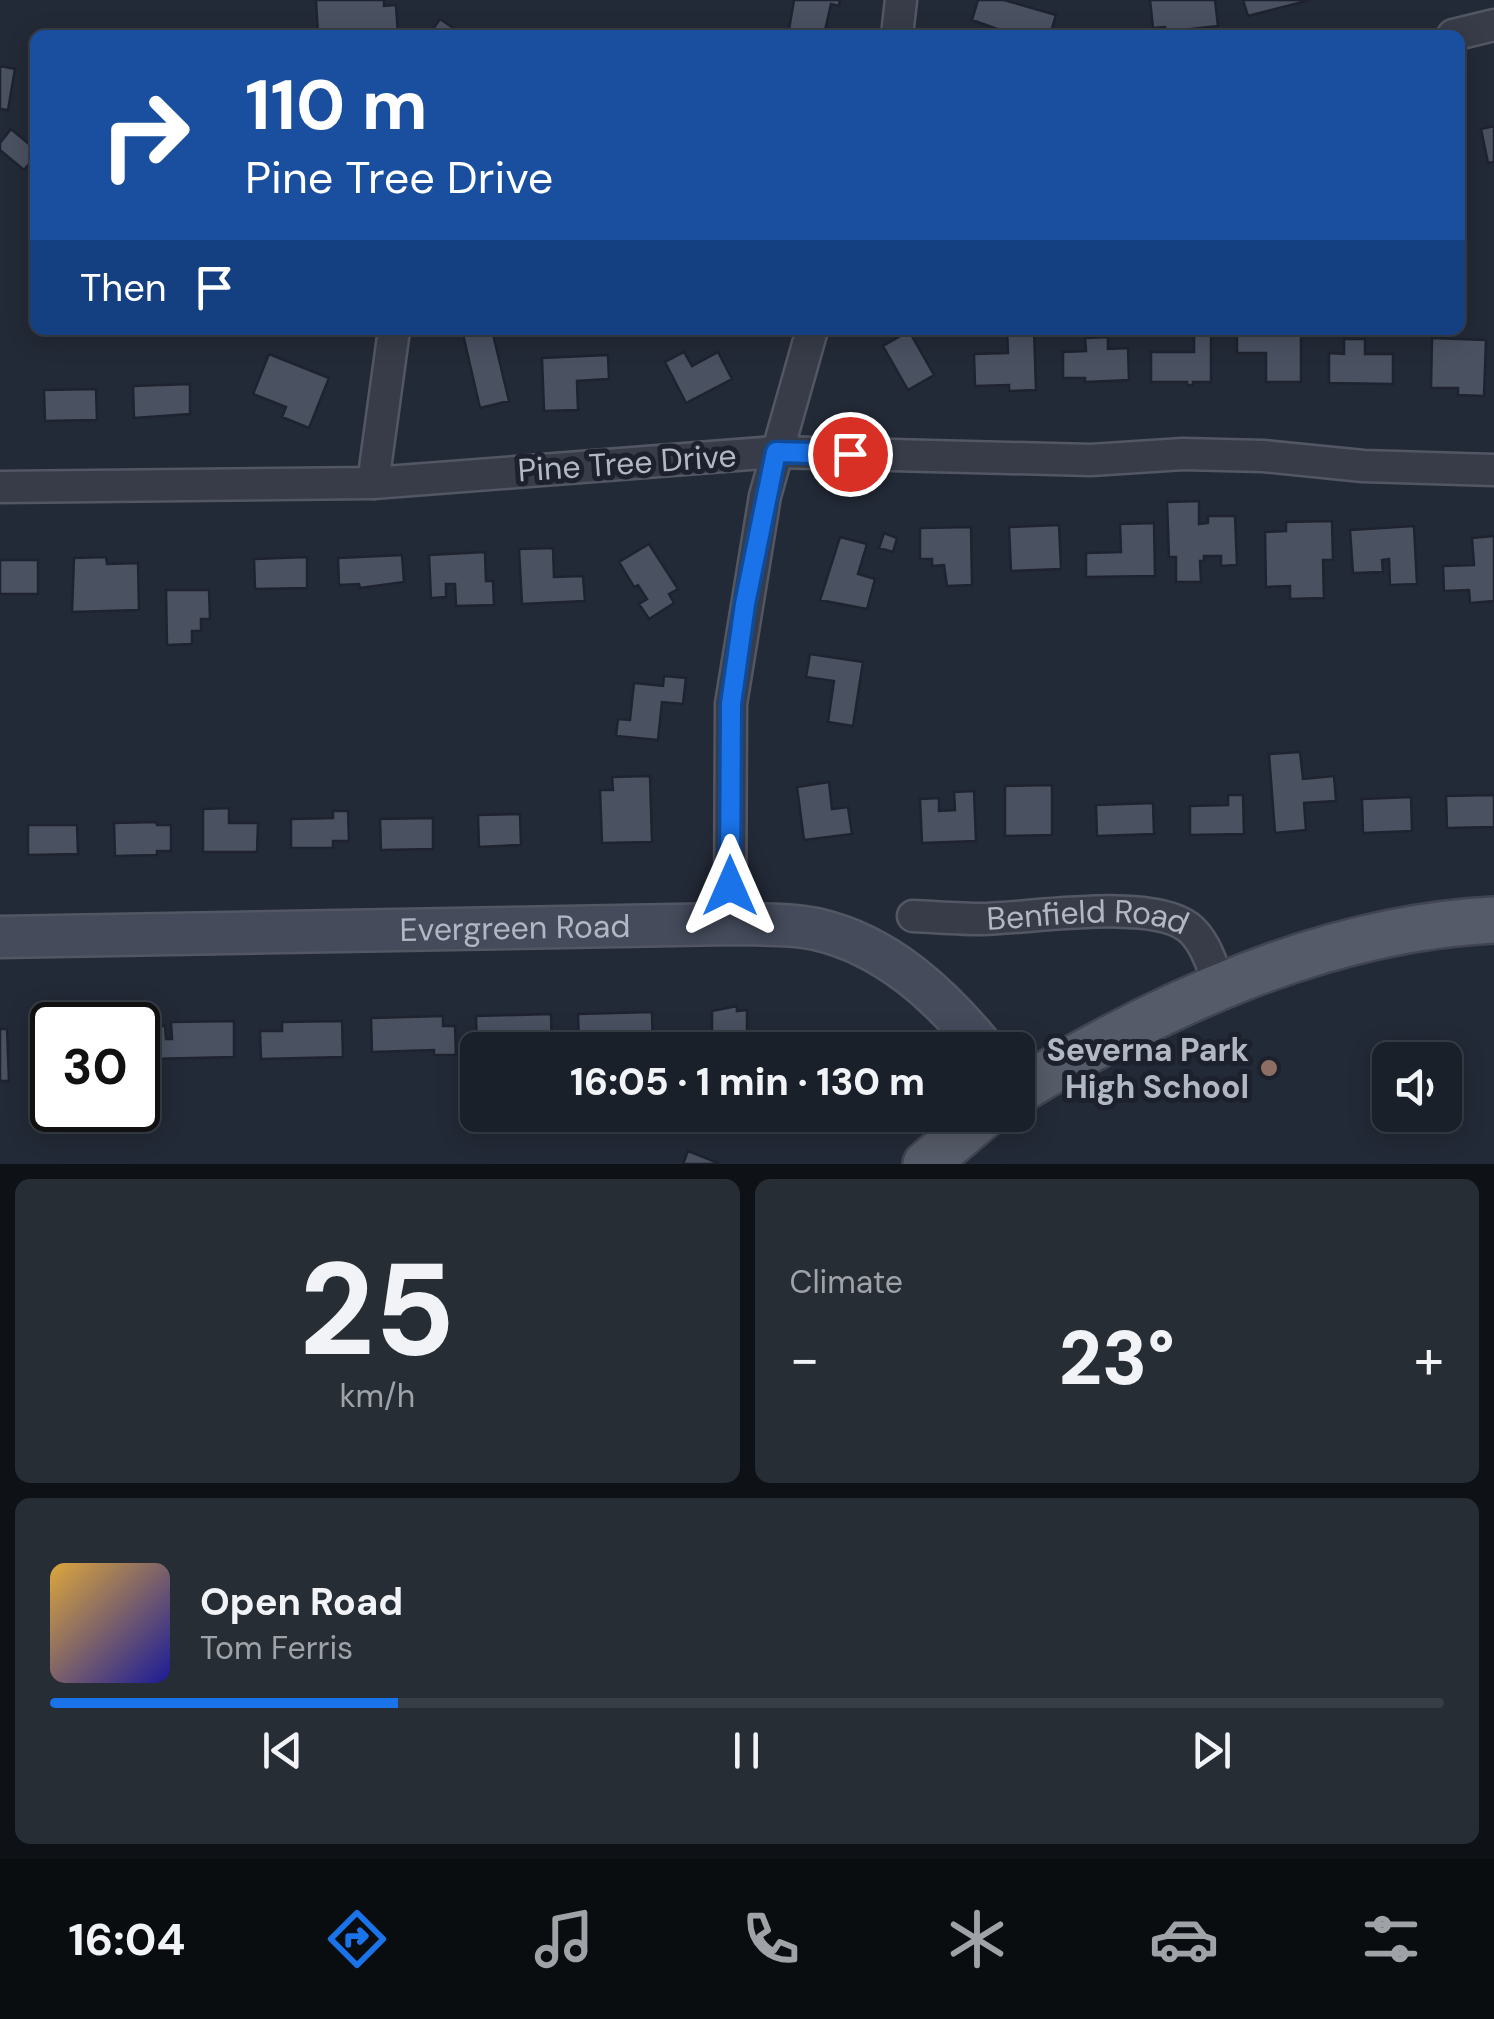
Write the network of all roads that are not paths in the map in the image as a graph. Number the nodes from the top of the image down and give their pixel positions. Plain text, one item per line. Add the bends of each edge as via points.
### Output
1 (901, 0) edge
2 (1494, 25) edge
3 (897, 30) edge
4 (1465, 32) edge
5 (393, 335) edge
6 (811, 335) edge
7 (776, 452) junction
8 (1494, 470) edge
9 (373, 483) junction
10 (0, 487) edge
11 (914, 916) dead end
12 (1494, 920) edge
13 (730, 924) junction
14 (0, 937) edge
15 (1221, 987) junction
16 (969, 1032) edge
17 (1035, 1082) edge
18 (966, 1132) edge
19 (926, 1164) edge

1 - 3 street
2 - 4 street
5 - 9 street
6 - 7 street
7 - 8 street, Pine Tree Drive via 1091,460 1263,456
7 - 9 street, Pine Tree Drive
7 - 13 street via 731,704
9 - 10 street, Pine Tree Drive
11 - 15 street, Benfield Road via 1162,916 1198,936
12 - 15 main road, Benfield Road via 1340,945
13 - 14 street, Evergreen Road
13 - 16 street, Evergreen Road via 817,929 885,958 932,991
15 - 17 main road, Benfield Road
18 - 19 main road, Benfield Road

